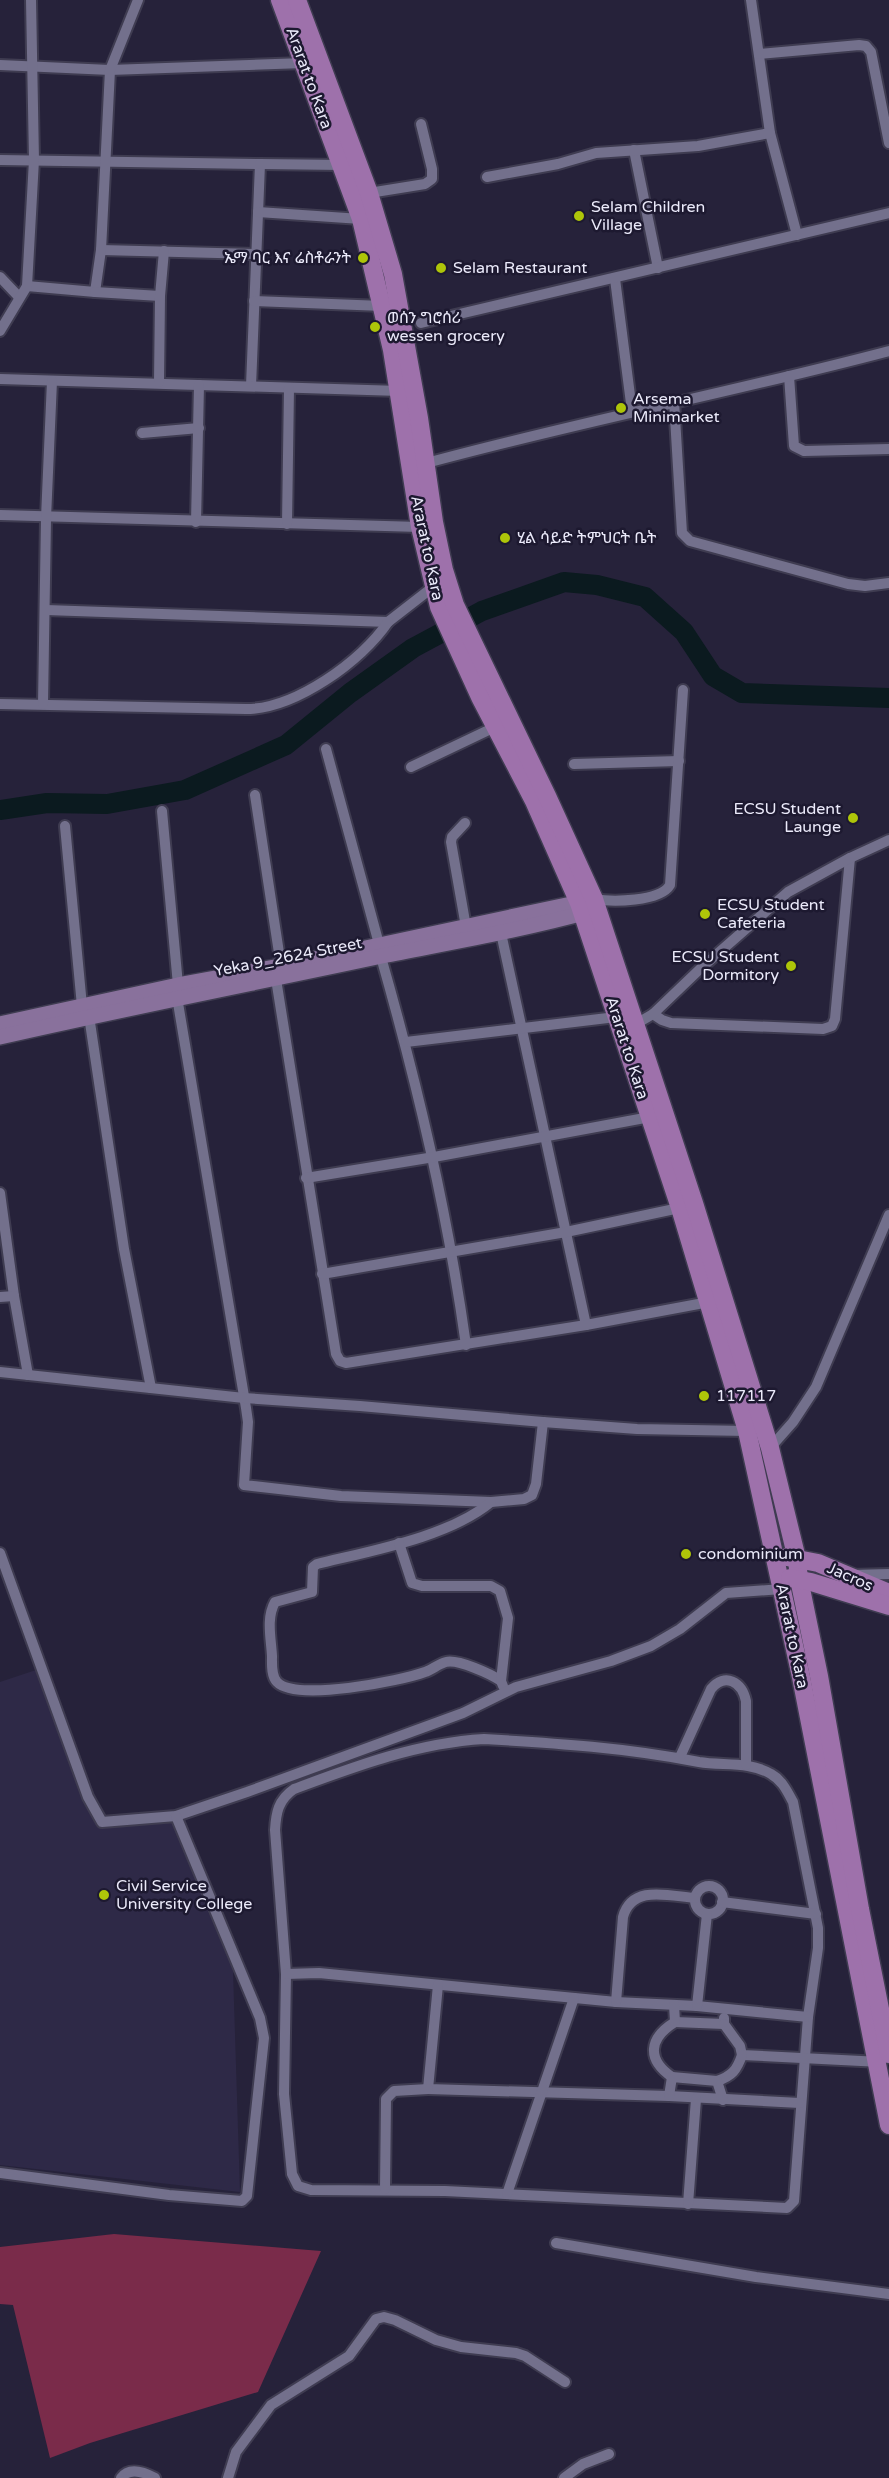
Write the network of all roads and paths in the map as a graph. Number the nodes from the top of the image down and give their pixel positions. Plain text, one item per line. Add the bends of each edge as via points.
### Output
1 (31, 0) edge
2 (138, 0) edge
3 (280, 0) edge
4 (297, 0) edge
5 (752, 0) edge
6 (759, 54) junction
7 (304, 63) junction
8 (0, 65) edge
9 (32, 66) junction
10 (110, 70) junction
11 (421, 124) dead end
12 (770, 133) junction
13 (889, 142) edge
14 (634, 150) junction
15 (0, 160) edge
16 (34, 160) junction
17 (106, 160) junction
18 (260, 164) junction
19 (350, 164) junction
20 (487, 177) dead end
21 (369, 193) junction
22 (258, 212) junction
23 (889, 213) edge
24 (361, 219) junction
25 (797, 235) junction
26 (101, 250) junction
27 (164, 251) junction
28 (257, 254) junction
29 (658, 268) junction
30 (0, 277) edge
31 (615, 279) junction
32 (27, 286) junction
33 (95, 292) junction
34 (160, 296) junction
35 (19, 297) junction
36 (254, 301) junction
37 (383, 306) junction
38 (421, 323) dead end
39 (0, 331) edge
40 (889, 351) edge
41 (789, 376) junction
42 (0, 379) edge
43 (52, 381) junction
44 (159, 382) junction
45 (199, 385) junction
46 (250, 386) junction
47 (289, 388) junction
48 (400, 391) junction
49 (674, 401) junction
50 (632, 411) junction
51 (199, 428) junction
52 (142, 433) dead end
53 (889, 449) edge
54 (417, 465) junction
55 (0, 515) edge
56 (46, 518) junction
57 (196, 522) junction
58 (287, 524) junction
59 (420, 527) junction
60 (436, 577) junction
61 (889, 583) edge
62 (46, 610) junction
63 (388, 622) junction
64 (459, 634) junction
65 (683, 690) dead end
66 (0, 704) edge
67 (44, 704) junction
68 (495, 727) junction
69 (326, 749) dead end
70 (678, 761) junction
71 (574, 764) dead end
72 (411, 767) dead end
73 (255, 795) dead end
74 (541, 798) junction
75 (162, 811) dead end
76 (465, 823) dead end
77 (65, 825) dead end
78 (889, 840) edge
79 (850, 858) junction
80 (593, 905) junction
81 (538, 918) junction
82 (466, 927) junction
83 (501, 933) junction
84 (380, 950) junction
85 (278, 973) junction
86 (177, 991) junction
87 (85, 1011) junction
88 (653, 1014) junction
89 (616, 1017) junction
90 (0, 1024) edge
91 (636, 1024) junction
92 (521, 1029) junction
93 (0, 1037) edge
94 (406, 1042) junction
95 (650, 1117) junction
96 (547, 1137) junction
97 (434, 1157) junction
98 (306, 1178) junction
99 (0, 1193) edge
100 (687, 1206) junction
101 (889, 1215) edge
102 (566, 1232) junction
103 (453, 1253) junction
104 (322, 1274) junction
105 (14, 1296) junction
106 (0, 1298) edge
107 (710, 1302) junction
108 (586, 1325) junction
109 (466, 1345) junction
110 (0, 1372) edge
111 (28, 1375) junction
112 (151, 1388) junction
113 (244, 1398) junction
114 (543, 1422) junction
115 (747, 1431) junction
116 (770, 1448) junction
117 (491, 1502) junction
118 (399, 1544) junction
119 (0, 1553) edge
120 (775, 1554) junction
121 (797, 1559) junction
122 (889, 1574) edge
123 (848, 1576) junction
124 (799, 1579) junction
125 (781, 1582) junction
126 (889, 1593) edge
127 (889, 1606) edge
128 (503, 1687) junction
129 (680, 1757) junction
130 (746, 1765) junction
131 (176, 1816) junction
132 (695, 1898) junction
133 (723, 1902) junction
134 (707, 1914) junction
135 (816, 1914) junction
136 (286, 1974) junction
137 (438, 1984) junction
138 (574, 1998) junction
139 (616, 2002) junction
140 (674, 2005) junction
141 (697, 2006) junction
142 (723, 2009) junction
143 (808, 2017) junction
144 (675, 2022) junction
145 (724, 2024) junction
146 (741, 2055) junction
147 (884, 2059) edge
148 (805, 2060) junction
149 (672, 2077) junction
150 (717, 2081) junction
151 (428, 2089) junction
152 (542, 2092) junction
153 (669, 2096) junction
154 (696, 2098) junction
155 (723, 2100) junction
156 (800, 2103) junction
157 (889, 2125) edge
158 (0, 2173) edge
159 (385, 2189) junction
160 (507, 2194) junction
161 (688, 2204) junction
162 (556, 2243) dead end
163 (889, 2294) edge
164 (565, 2382) dead end
165 (609, 2454) dead end
166 (121, 2478) edge
167 (155, 2478) edge
168 (228, 2478) edge
169 (564, 2478) edge

1 - 9 street
2 - 10 street
3 - 7 main road, Ararat to Kara
4 - 19 main road, Ararat to Kara
5 - 6 street
6 - 12 street
6 - 13 street via 866,46 871,52
7 - 10 street
7 - 19 main road, Ararat to Kara
8 - 9 street
9 - 10 street
9 - 16 street
10 - 17 street
11 - 21 street via 432,179 425,184
12 - 14 street via 698,146
12 - 25 street
14 - 20 street via 596,153
14 - 29 street
15 - 16 street
16 - 17 street
16 - 32 street
17 - 18 street
17 - 26 street
18 - 19 street
18 - 22 street
19 - 21 main road, Ararat to Kara
19 - 24 main road, Ararat to Kara
21 - 54 main road, Ararat to Kara via 393,274 419,418
22 - 24 street
22 - 28 street
23 - 25 street
24 - 37 main road, Ararat to Kara
25 - 29 street
26 - 27 street
26 - 33 street
27 - 28 street
27 - 34 street
28 - 36 street
29 - 31 street
30 - 35 street
31 - 38 street
31 - 50 street
32 - 33 street
32 - 35 street
33 - 34 street
34 - 44 street
35 - 39 street
36 - 37 street
36 - 46 street
37 - 48 main road, Ararat to Kara
40 - 41 street
41 - 49 street
41 - 53 street via 797,449
42 - 43 street
43 - 44 street
43 - 56 street
44 - 45 street
45 - 46 street
45 - 51 street
46 - 47 street
47 - 48 street
47 - 58 street
48 - 54 main road, Ararat to Kara
49 - 50 street
49 - 61 street via 684,537 848,584
50 - 54 street
51 - 52 street
51 - 57 street
54 - 59 main road, Ararat to Kara
54 - 60 main road, Ararat to Kara
55 - 56 street
56 - 57 street
56 - 62 street
57 - 58 street
58 - 59 street
59 - 60 main road, Ararat to Kara
60 - 63 street
60 - 64 main road, Ararat to Kara
62 - 63 street
62 - 67 street
63 - 67 street via 355,658 318,684 260,708
64 - 68 main road, Ararat to Kara
64 - 74 main road, Ararat to Kara
65 - 70 street
66 - 67 street
68 - 72 street
68 - 74 main road, Ararat to Kara
69 - 84 street
70 - 71 street
70 - 80 street via 670,885 665,892
73 - 85 street
74 - 80 main road, Ararat to Kara
75 - 86 street
76 - 82 street via 451,842
77 - 87 street
78 - 79 street
79 - 88 street via 788,892
79 - 88 street via 832,1026 789,1029 690,1024 662,1020
80 - 81 main road, Yeka 9_2624 Street
80 - 89 main road, Ararat to Kara
80 - 91 main road, Ararat to Kara
81 - 82 main road, Yeka 9_2624 Street
81 - 83 main road, Yeka 9_2624 Street
82 - 84 main road, Yeka 9_2624 Street
83 - 84 main road, Yeka 9_2624 Street
83 - 92 street
84 - 85 main road, Yeka 9_2624 Street
84 - 94 street
85 - 86 main road, Yeka 9_2624 Street
85 - 98 street
86 - 87 main road, Yeka 9_2624 Street
86 - 113 street
87 - 90 main road, Yeka 9_2624 Street
87 - 93 main road, Yeka 9_2624 Street
87 - 112 street
88 - 91 street
89 - 92 street
89 - 95 main road, Ararat to Kara
91 - 100 main road, Ararat to Kara
92 - 94 street
92 - 96 street
94 - 97 street
95 - 96 street
95 - 100 main road, Ararat to Kara
96 - 97 street
96 - 102 street
97 - 98 street
97 - 103 street
98 - 104 street
99 - 105 street
100 - 102 street
100 - 107 main road, Ararat to Kara
100 - 116 main road, Ararat to Kara
101 - 116 street via 816,1387
102 - 103 street
102 - 108 street
103 - 104 street
103 - 109 street
104 - 109 street via 340,1361
105 - 106 street
105 - 111 street
107 - 108 street
107 - 115 main road, Ararat to Kara
108 - 109 street
110 - 111 street
111 - 112 street
112 - 113 street
113 - 114 street
113 - 117 street via 248,1422 243,1482 246,1487 341,1496
114 - 115 street
114 - 117 street via 532,1495
115 - 120 main road, Ararat to Kara
116 - 121 main road, Ararat to Kara
117 - 118 street via 457,1522
118 - 128 street via 412,1583 491,1586 500,1591 508,1618
118 - 128 street via 317,1564 313,1567 312,1592 275,1602 270,1623 277,1683 333,1690 380,1684 426,1672 446,1662 469,1667
119 - 131 street via 88,1797 102,1822
120 - 121 main road, Jacros
120 - 125 main road, Ararat to Kara
121 - 123 main road, Jacros
121 - 124 main road, Ararat to Kara
122 - 123 street
123 - 126 main road, Jacros
124 - 125 main road, Jacros
124 - 127 main road, Jacros
124 - 147 main road, Ararat to Kara
125 - 128 street via 726,1593 651,1646 611,1661
125 - 147 main road, Ararat to Kara
128 - 131 street via 463,1713
129 - 130 street
129 - 130 street via 711,1689 726,1680 739,1685 744,1692
129 - 136 street via 585,1745 457,1741 359,1764 294,1789 284,1796 277,1810 275,1830
130 - 135 street via 771,1774 784,1784 793,1802
131 - 158 street via 260,2018 264,2038 247,2196 242,2201 169,2195
132 - 133 street via 698,1891 711,1886
132 - 134 street via 700,1911
132 - 139 street via 633,1898 623,1917
133 - 134 street via 720,1909
133 - 135 street
134 - 141 street
135 - 143 street via 818,1948
136 - 137 street via 319,1973
136 - 159 street via 284,2094 292,2174 298,2186 311,2190
137 - 138 street
137 - 151 street
138 - 139 street
138 - 152 street
139 - 140 street
140 - 141 street
140 - 144 street
141 - 142 street
142 - 143 street
142 - 145 street
143 - 148 street
144 - 145 street
144 - 149 street via 657,2039 654,2050 656,2061
145 - 146 street via 740,2046
146 - 148 street
146 - 150 street via 729,2077
147 - 148 street
147 - 157 main road, Ararat to Kara
148 - 156 street
149 - 150 street
149 - 153 street
150 - 155 street
151 - 152 street
151 - 159 street via 394,2091 386,2099
152 - 153 street
152 - 160 street
153 - 154 street
154 - 155 street
154 - 161 street
155 - 156 street
156 - 161 street via 794,2201 787,2208
159 - 160 street
160 - 161 street
162 - 163 street via 756,2277
164 - 168 street via 516,2353 461,2347 395,2320 376,2319 349,2356 271,2405 236,2452
165 - 169 street via 583,2464
166 - 167 street via 131,2471

